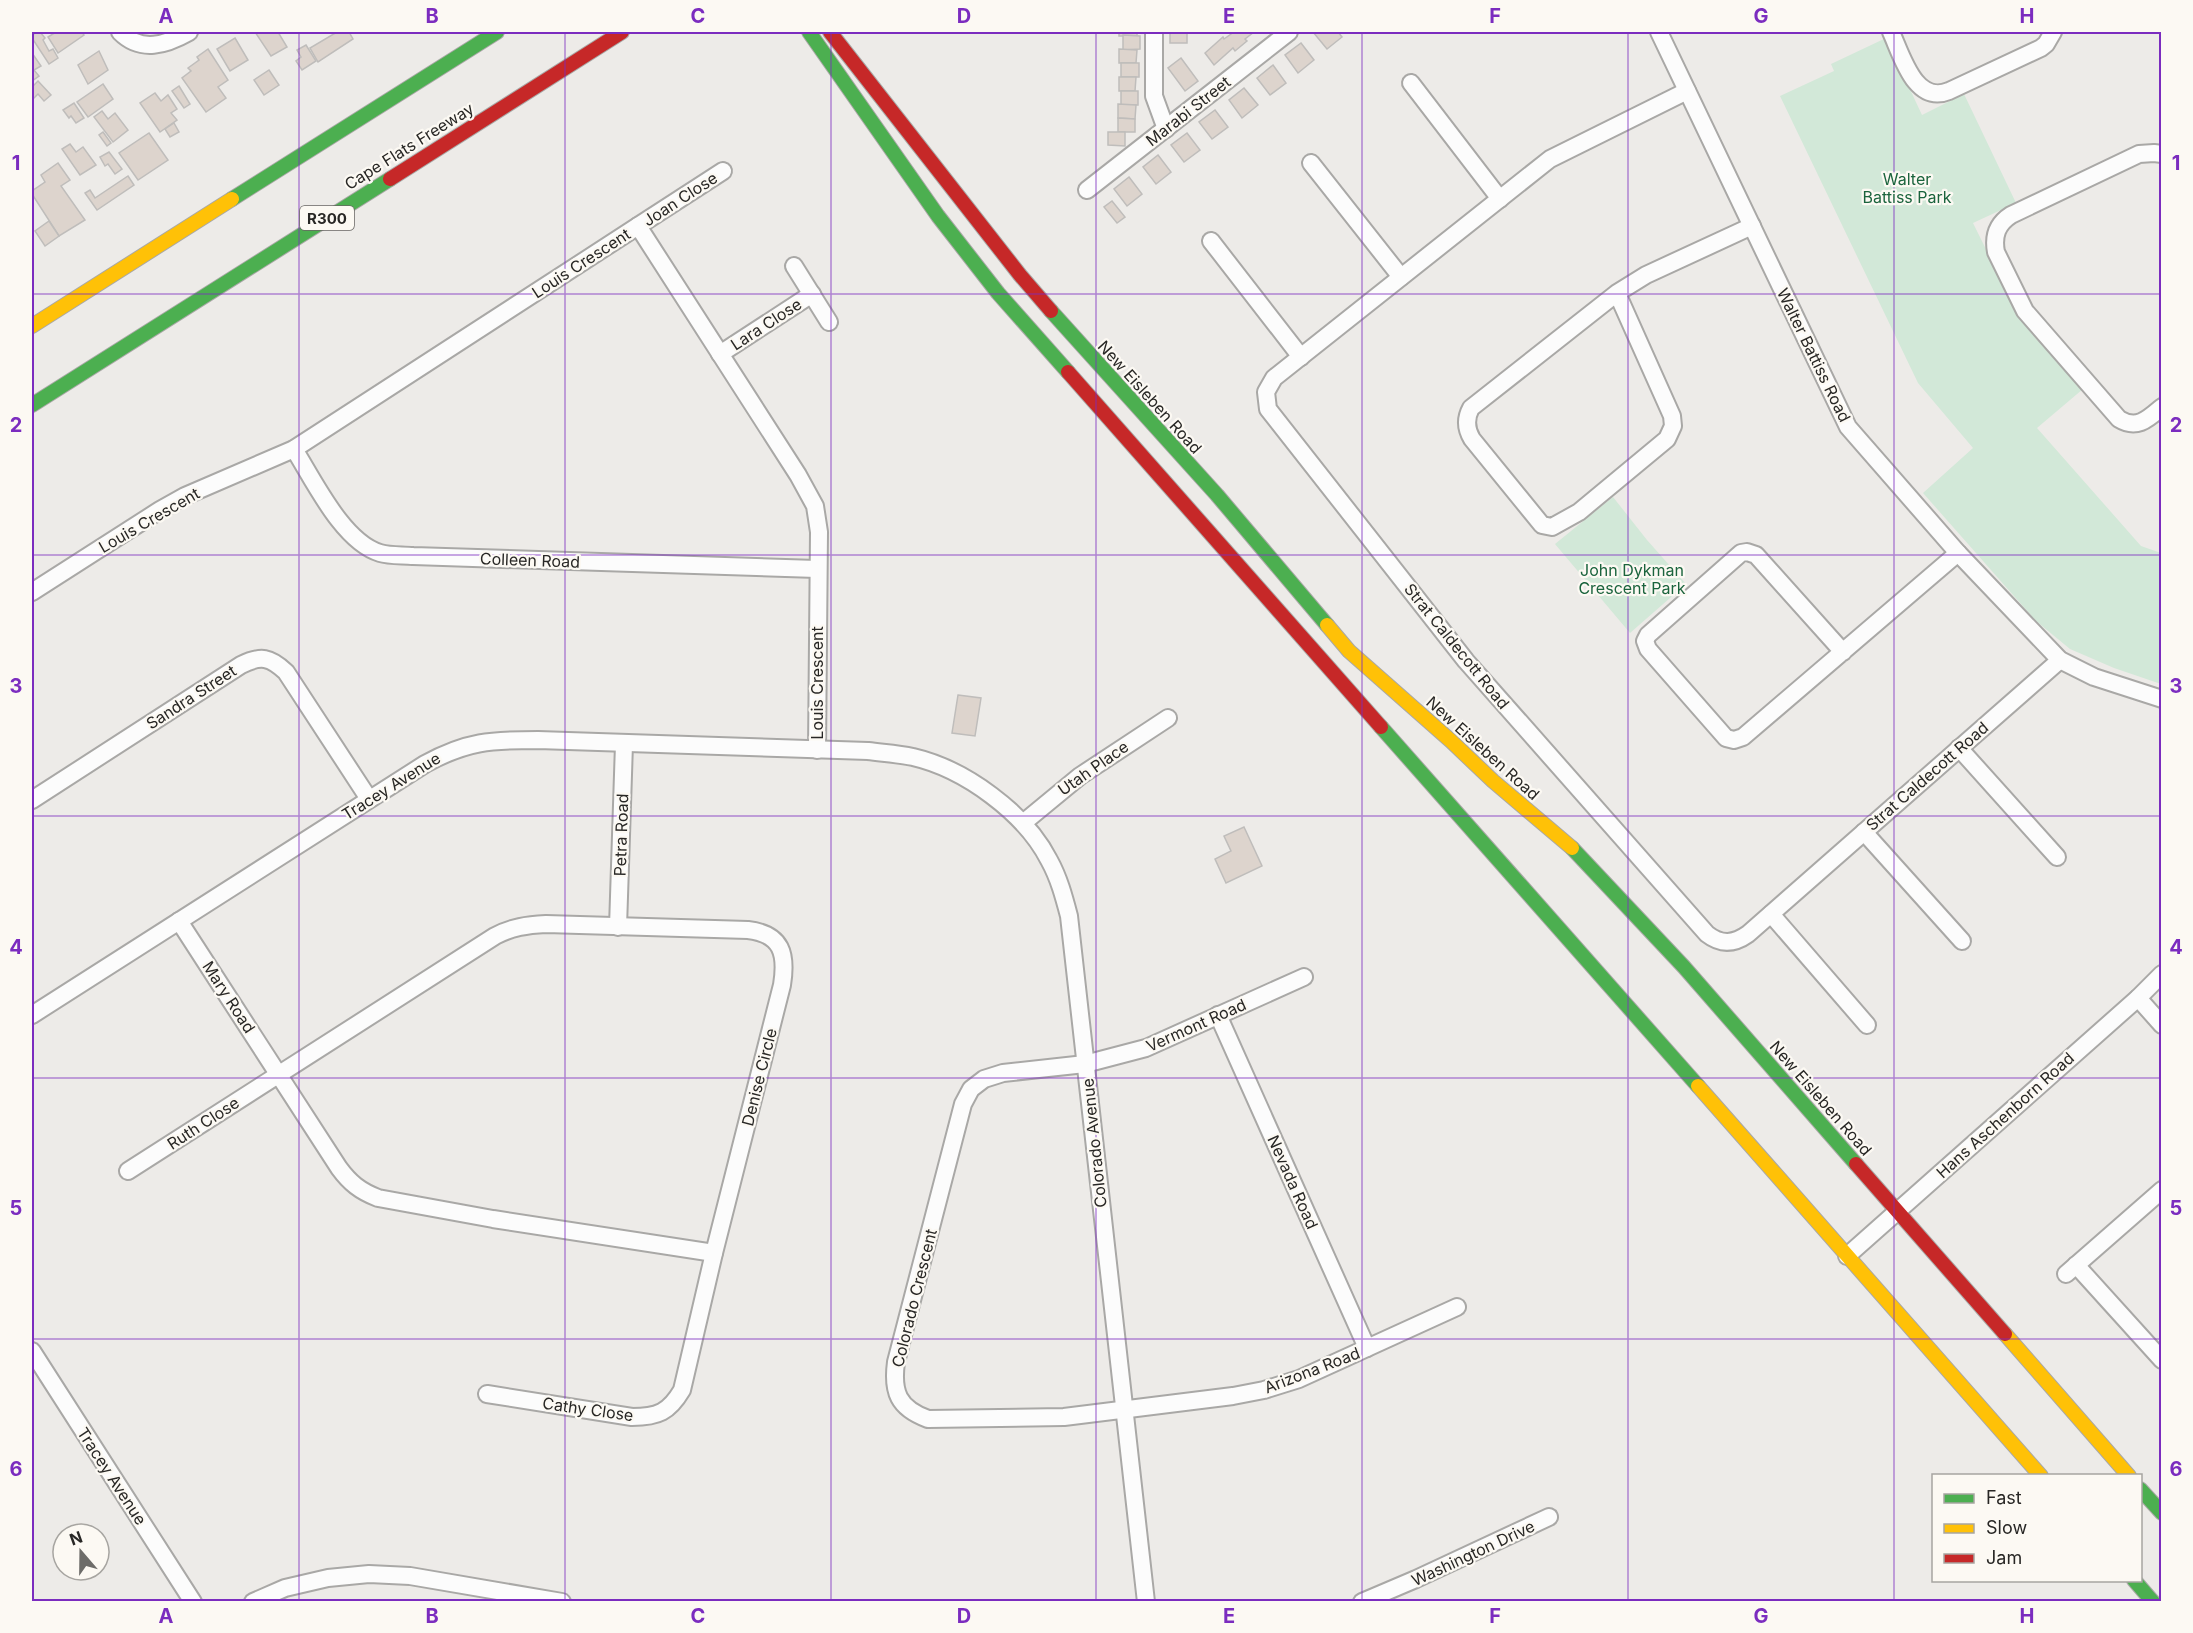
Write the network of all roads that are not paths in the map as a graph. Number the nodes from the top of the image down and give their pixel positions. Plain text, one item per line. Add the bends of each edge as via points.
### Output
1 (120, 32) edge
2 (189, 32) edge
3 (497, 32) edge
4 (622, 32) edge
5 (809, 32) edge
6 (830, 32) edge
7 (1154, 32) edge
8 (1289, 32) edge
9 (1659, 32) edge
10 (1891, 32) edge
11 (2053, 32) edge
12 (1411, 83) dead end
13 (1687, 91) junction
14 (1166, 129) junction
15 (2162, 154) edge
16 (1311, 163) dead end
17 (723, 171) dead end
18 (1087, 190) dead end
19 (1500, 198) junction
20 (638, 226) junction
21 (1752, 226) junction
22 (1211, 241) dead end
23 (794, 266) dead end
24 (1401, 277) junction
25 (1617, 293) junction
26 (812, 294) junction
27 (830, 322) dead end
28 (32, 326) edge
29 (720, 354) junction
30 (1301, 357) junction
31 (32, 405) edge
32 (2162, 407) edge
33 (294, 449) junction
34 (1958, 552) junction
35 (818, 569) junction
36 (32, 592) edge
37 (1843, 652) junction
38 (2060, 660) junction
39 (2162, 699) edge
40 (1168, 718) dead end
41 (624, 744) junction
42 (1959, 748) junction
43 (817, 750) junction
44 (914, 757) joint
45 (369, 799) junction
46 (32, 800) edge
47 (1023, 823) junction
48 (1864, 832) junction
49 (2057, 856) dead end
50 (1771, 914) junction
51 (179, 921) junction
52 (618, 927) junction
53 (1962, 941) dead end
54 (2162, 974) edge
55 (1304, 977) dead end
56 (2138, 998) junction
57 (32, 1016) edge
58 (1218, 1016) junction
59 (2162, 1024) edge
60 (1867, 1025) dead end
61 (1085, 1064) junction
62 (278, 1074) junction
63 (128, 1171) dead end
64 (2162, 1190) edge
65 (1898, 1211) junction
66 (714, 1254) junction
67 (1847, 1256) junction
68 (1457, 1307) dead end
69 (1368, 1348) junction
70 (32, 1351) edge
71 (2162, 1360) edge
72 (487, 1394) dead end
73 (1123, 1408) junction
74 (2039, 1474) edge
75 (2127, 1474) edge
76 (2142, 1491) edge
77 (2162, 1513) edge
78 (1549, 1517) dead end
79 (2135, 1582) edge
80 (193, 1602) edge
81 (253, 1602) edge
82 (562, 1602) edge
83 (1146, 1602) edge
84 (1362, 1602) edge
85 (2153, 1602) edge

1 - 2 street via 144,46 159,45
3 - 28 main road
4 - 31 main road, Cape Flats Freeway / R300
5 - 67 main road via 938,216 998,293
6 - 65 main road, New Eisleben Road via 1020,275 1217,495 1349,651 1572,848 1684,967
7 - 14 street via 1154,96
8 - 14 street, Marabi Street
9 - 13 street, Walter Battiss Road
10 - 11 street via 1918,86 1935,95 2041,48
12 - 19 street
13 - 19 street, Strat Caldecott Road via 1558,153
13 - 21 street, Walter Battiss Road
14 - 18 street, Marabi Street
15 - 32 street via 2139,154 2011,215 2000,224 1995,243 2025,311 2119,419 2140,423
16 - 24 street
17 - 20 street, Joan Close
19 - 24 street, Strat Caldecott Road
20 - 29 street, Louis Crescent
20 - 33 street, Louis Crescent
21 - 25 street via 1646,274
21 - 34 street, Walter Battiss Road via 1848,427
22 - 30 street
23 - 26 street, Lara Close
24 - 30 street, Strat Caldecott Road
25 - 25 street via 1673,426 1667,439 1579,512 1547,527 1472,439 1467,427 1468,414 1475,403
26 - 27 street, Lara Close
26 - 29 street, Lara Close
29 - 35 street, Louis Crescent via 815,506
30 - 50 street, Strat Caldecott Road via 1269,384 1268,409 1466,661 1707,934 1719,942 1735,942
33 - 35 street, Colleen Road via 345,527 357,541 380,553
33 - 36 street, Louis Crescent via 185,496
34 - 37 street
34 - 38 street, Walter Battiss Road
35 - 43 street, Louis Crescent
37 - 37 street via 1743,737 1734,740 1726,738 1645,641 1666,617 1747,552 1756,555
38 - 39 street, Walter Battiss Road via 2094,677
38 - 42 street, Strat Caldecott Road
40 - 47 street, Utah Place via 1080,776
41 - 43 street, Tracey Avenue
41 - 45 street, Tracey Avenue via 496,740 470,744 449,751
41 - 52 street, Petra Road
42 - 48 street, Strat Caldecott Road
42 - 49 street
43 - 44 street, Tracey Avenue
44 - 47 street, Colorado Avenue via 968,780
45 - 46 street, Sandra Street via 286,672 276,662 263,658 241,665
45 - 51 street, Tracey Avenue
47 - 61 street, Colorado Avenue via 1048,858 1061,885 1069,916
48 - 50 street, Strat Caldecott Road
48 - 53 street
50 - 60 street
51 - 57 street, Tracey Avenue
51 - 62 street, Mary Road
52 - 62 street, Denise Circle via 546,924 508,929
52 - 66 street, Denise Circle via 763,932 779,945 784,957 782,985
54 - 56 street, Hans Aschenborn Road
55 - 58 street, Vermont Road
56 - 59 street
56 - 65 street, Hans Aschenborn Road
58 - 61 street, Vermont Road via 1146,1048
58 - 69 street, Nevada Road
61 - 73 street, Colorado Avenue
61 - 73 street, Colorado Crescent via 1002,1073 971,1089 963,1104 894,1380 904,1406 928,1419 1064,1417
62 - 63 street, Ruth Close
62 - 66 street via 347,1180 360,1191 378,1198 493,1219
64 - 71 street via 2071,1269
65 - 67 street, Hans Aschenborn Road
65 - 75 main road, New Eisleben Road
66 - 72 street, Cathy Close via 682,1390 663,1412 648,1417 609,1414
67 - 74 main road
68 - 69 street, Arizona Road
69 - 73 street, Arizona Road via 1264,1390
70 - 80 street, Tracey Avenue
73 - 83 street, Colorado Avenue
76 - 77 main road
78 - 84 street, Washington Drive
79 - 85 main road
81 - 82 street via 285,1588 369,1574 410,1576

